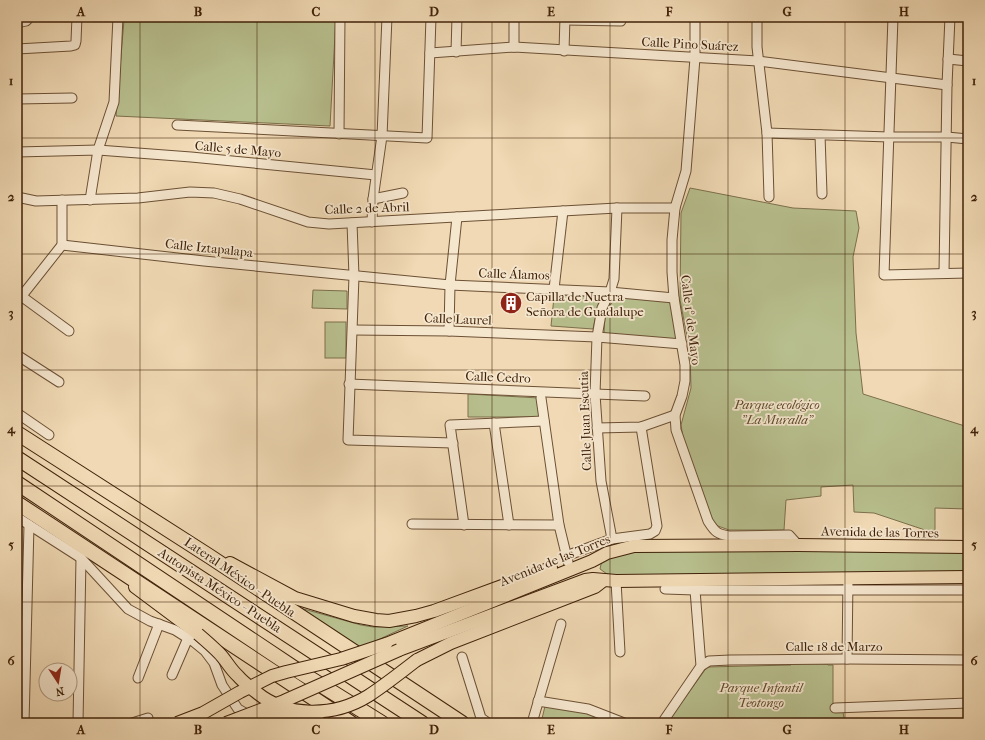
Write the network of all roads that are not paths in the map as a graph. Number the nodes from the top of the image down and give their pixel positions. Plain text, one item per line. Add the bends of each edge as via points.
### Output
1 (30, 17) edge
2 (77, 17) edge
3 (118, 17) edge
4 (340, 17) edge
5 (387, 17) edge
6 (431, 17) edge
7 (457, 17) edge
8 (514, 17) edge
9 (695, 17) edge
10 (757, 17) edge
11 (893, 17) edge
12 (950, 17) edge
13 (565, 19) edge
14 (621, 21) dead end
15 (17, 23) edge
16 (17, 48) edge
17 (514, 48) junction
18 (564, 51) junction
19 (456, 52) junction
20 (430, 53) junction
21 (694, 58) junction
22 (948, 59) junction
23 (758, 61) junction
24 (968, 61) edge
25 (890, 77) junction
26 (947, 85) junction
27 (72, 98) dead end
28 (17, 99) edge
29 (177, 125) dead end
30 (767, 133) junction
31 (339, 134) junction
32 (820, 135) junction
33 (382, 136) junction
34 (888, 137) junction
35 (947, 137) junction
36 (968, 139) edge
37 (98, 150) junction
38 (17, 152) edge
39 (376, 175) junction
40 (403, 193) dead end
41 (822, 194) dead end
42 (17, 197) edge
43 (769, 197) dead end
44 (372, 199) junction
45 (62, 200) junction
46 (90, 200) junction
47 (617, 208) junction
48 (675, 208) junction
49 (563, 211) junction
50 (457, 217) junction
51 (372, 222) junction
52 (352, 223) junction
53 (62, 245) junction
54 (944, 273) junction
55 (968, 273) edge
56 (354, 276) junction
57 (450, 285) junction
58 (554, 289) junction
59 (610, 292) junction
60 (18, 297) edge
61 (674, 298) junction
62 (353, 330) junction
63 (69, 331) dead end
64 (449, 331) junction
65 (597, 337) junction
66 (682, 344) junction
67 (17, 355) edge
68 (59, 382) dead end
69 (350, 384) junction
70 (595, 394) junction
71 (645, 396) dead end
72 (541, 398) dead end
73 (17, 413) edge
74 (675, 415) junction
75 (544, 421) junction
76 (494, 424) junction
77 (641, 427) junction
78 (597, 428) junction
79 (17, 433) edge
80 (49, 435) dead end
81 (453, 443) junction
82 (17, 458) edge
83 (17, 484) edge
84 (17, 503) edge
85 (17, 517) edge
86 (412, 524) dead end
87 (29, 525) junction
88 (464, 525) junction
89 (509, 525) junction
90 (559, 526) junction
91 (612, 539) junction
92 (798, 545) junction
93 (968, 547) edge
94 (208, 556) junction
95 (81, 558) junction
96 (567, 559) junction
97 (592, 561) junction
98 (111, 565) junction
99 (968, 577) edge
100 (848, 579) junction
101 (604, 580) junction
102 (616, 581) junction
103 (665, 589) dead end
104 (695, 590) junction
105 (968, 590) edge
106 (848, 591) junction
107 (159, 624) junction
108 (561, 624) dead end
109 (193, 636) junction
110 (620, 652) dead end
111 (462, 656) dead end
112 (847, 659) junction
113 (968, 660) edge
114 (700, 666) junction
115 (172, 675) dead end
116 (138, 678) dead end
117 (538, 701) junction
118 (968, 703) edge
119 (835, 708) dead end
120 (148, 718) dead end
121 (24, 723) edge
122 (78, 723) edge
123 (132, 723) edge
124 (177, 723) edge
125 (226, 723) edge
126 (250, 723) edge
127 (261, 723) edge
128 (319, 723) edge
129 (351, 723) edge
130 (382, 723) edge
131 (422, 723) edge
132 (462, 723) edge
133 (488, 723) edge
134 (532, 723) edge
135 (624, 723) edge
136 (662, 723) edge

1 - 15 street
2 - 16 street via 75,45
3 - 37 street via 114,102
4 - 31 street
5 - 33 street
6 - 20 street
7 - 19 street
8 - 17 street
9 - 21 street, Calle 1º de Mayo
10 - 23 street
11 - 25 street
12 - 22 street
13 - 14 street
13 - 18 street
17 - 18 street, Calle Pino Suárez
17 - 19 street, Calle Pino Suárez
18 - 21 street, Calle Pino Suárez
19 - 20 street, Calle Pino Suárez
20 - 33 street via 427,138
21 - 23 street, Calle Pino Suárez
21 - 48 street, Calle 1º de Mayo via 686,171
22 - 24 street
22 - 26 street
23 - 25 street, Calle Pino Suárez
23 - 30 street
25 - 26 street, Calle Pino Suárez
25 - 34 street
26 - 35 street
27 - 28 street
29 - 31 street
30 - 32 street
30 - 43 street
31 - 33 street
32 - 34 street
32 - 41 street
33 - 39 street
34 - 35 street
34 - 54 street via 884,275
35 - 36 street
35 - 54 street
37 - 38 street, Calle 5 de Mayo
37 - 39 street, Calle 5 de Mayo
37 - 46 street
39 - 44 street
40 - 44 street
42 - 45 street, Calle 2 de Abril via 36,201
44 - 51 street
45 - 46 street, Calle 2 de Abril
45 - 53 street
46 - 52 street, Calle 2 de Abril via 190,192 214,193 308,222
47 - 48 street, Calle 2 de Abril
47 - 49 street, Calle 2 de Abril
47 - 59 street, Calle Juan Escutia via 614,279
48 - 61 street, Calle 1º de Mayo via 672,272
49 - 50 street, Calle 2 de Abril
49 - 58 street
50 - 51 street, Calle 2 de Abril
50 - 57 street
51 - 52 street, Calle 2 de Abril
52 - 56 street
53 - 56 street, Calle Iztapalapa
53 - 60 street
54 - 55 street
56 - 57 street, Calle Álamos
56 - 62 street
57 - 58 street, Calle Álamos
57 - 64 street
58 - 59 street, Calle Álamos
59 - 61 street, Calle Álamos
59 - 65 street, Calle Juan Escutia via 602,308
60 - 63 street
61 - 66 street, Calle 1º de Mayo
62 - 64 street, Calle Laurel
62 - 69 street
64 - 65 street, Calle Laurel
65 - 66 street, Calle Laurel
65 - 70 street, Calle Juan Escutia
66 - 74 street, Calle 1º de Mayo via 685,382
67 - 68 street
69 - 70 street, Calle Cedro
69 - 81 street via 348,440
70 - 71 street, Calle Cedro
70 - 78 street, Calle Juan Escutia
72 - 75 street
73 - 80 street
74 - 77 street
74 - 92 street, Calle 1º de Mayo via 676,430 708,521 714,530 729,536 789,535
75 - 76 street
75 - 90 street
76 - 81 street via 450,424
76 - 89 street
77 - 78 street
77 - 91 street via 657,526 650,534
78 - 91 street, Calle Juan Escutia via 601,481
79 - 94 highway, Lateral México - Puebla
81 - 88 street
82 - 131 highway, Autopista México - Puebla
83 - 130 highway, Autopista México - Puebla via 300,672
84 - 98 highway
85 - 87 street
86 - 88 street
87 - 95 street
87 - 121 street
88 - 89 street
89 - 90 street
90 - 96 street
91 - 96 street
92 - 93 main road, Avenida de las Torres
92 - 97 main road, Avenida de las Torres via 634,546 607,553
94 - 96 main road via 225,560 295,598 354,616 389,621 434,611
94 - 132 highway, Lateral México - Puebla
95 - 107 street via 128,609
95 - 122 street
96 - 97 main road
97 - 101 main road
97 - 124 main road, Avenida de las Torres, bridge via 386,644 341,660 272,676 203,713
98 - 109 main road
98 - 129 highway
99 - 100 main road
100 - 102 main road
100 - 106 street
101 - 102 main road
101 - 109 main road, bridge via 595,587 450,643 417,660 367,696 350,705 331,710 297,710 284,707 258,694 237,676 220,653
101 - 125 main road, bridge via 585,580 399,650 284,701
102 - 110 street
103 - 104 street
104 - 106 street
104 - 114 street
105 - 106 street
106 - 112 street
107 - 109 street
107 - 116 street
108 - 117 street
109 - 115 street
109 - 127 street via 214,663 222,686 238,709
111 - 133 street via 481,718
112 - 113 street, Calle 18 de Marzo
112 - 114 street, Calle 18 de Marzo via 709,661
114 - 136 street
117 - 134 street
117 - 135 street via 588,709
118 - 119 street
120 - 123 street
126 - 128 highway, bridge via 268,717 288,715

